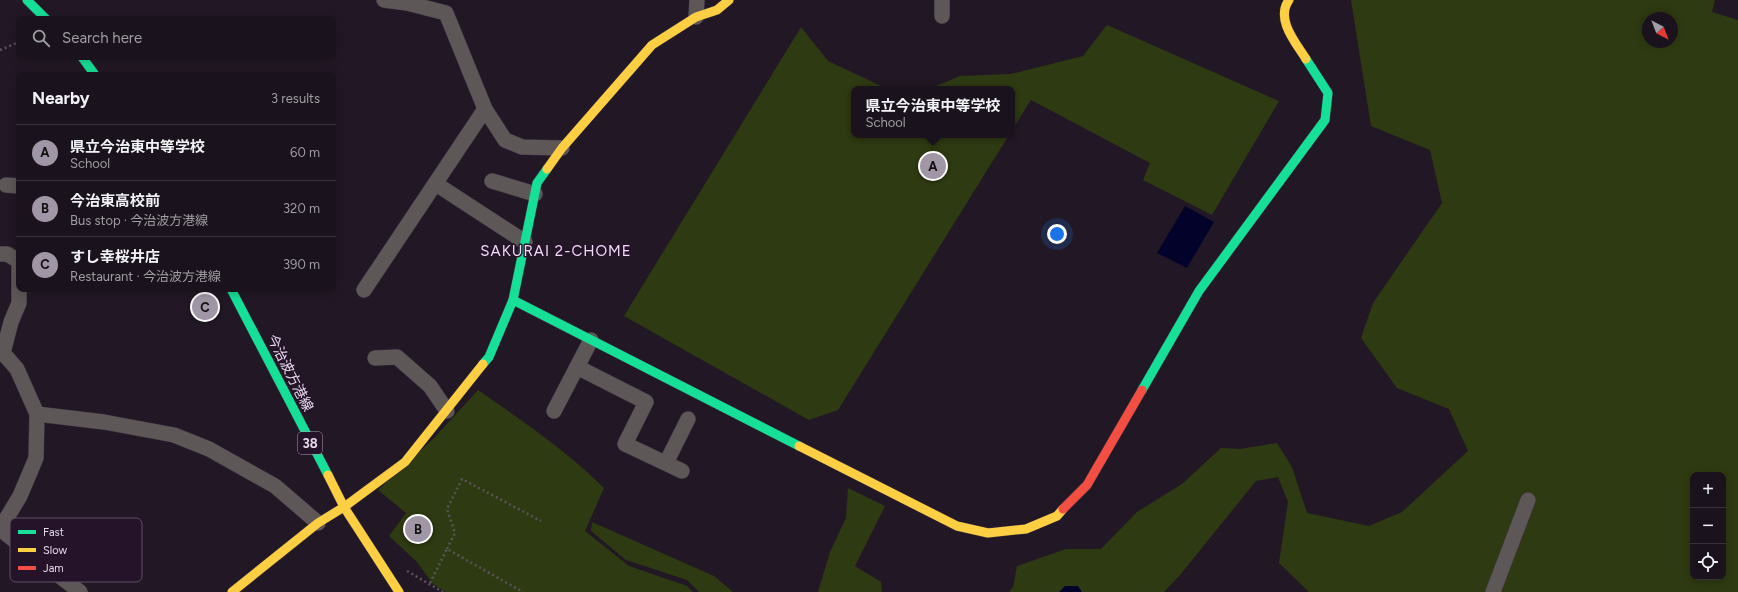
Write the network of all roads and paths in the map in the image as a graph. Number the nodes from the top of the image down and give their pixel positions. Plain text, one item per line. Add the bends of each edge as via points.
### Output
1 (27, 0) edge
2 (384, 0) edge
3 (697, 0) edge
4 (729, 0) edge
5 (942, 0) edge
6 (1289, 0) edge
7 (407, 2) edge
8 (43, 16) edge
9 (942, 16) dead end
10 (696, 17) junction
11 (16, 43) edge
12 (0, 50) edge
13 (84, 60) edge
14 (93, 72) edge
15 (485, 109) junction
16 (562, 148) junction
17 (492, 181) dead end
18 (436, 184) junction
19 (535, 194) junction
20 (525, 242) junction
21 (0, 254) edge
22 (16, 260) edge
23 (364, 290) dead end
24 (19, 292) edge
25 (233, 292) edge
26 (513, 300) junction
27 (591, 340) junction
28 (375, 358) dead end
29 (577, 367) junction
30 (446, 411) junction
31 (554, 411) dead end
32 (36, 414) junction
33 (688, 419) dead end
34 (666, 463) junction
35 (682, 471) dead end
36 (1528, 500) dead end
37 (344, 507) junction
38 (541, 521) dead end
39 (318, 523) junction
40 (0, 529) edge
41 (10, 537) edge
42 (447, 549) junction
43 (67, 582) edge
44 (430, 583) dead end
45 (80, 592) edge
46 (232, 592) edge
47 (399, 592) edge
48 (523, 592) edge
49 (1493, 592) edge

1 - 8 street
2 - 7 street
3 - 10 street
4 - 10 street via 717,10
5 - 9 street
6 - 27 street via 1286,4 1285,26 1328,93 1325,120 1199,291 1087,485 1057,516 1026,529 988,533 957,526
7 - 15 street via 446,13
10 - 16 street via 652,45
11 - 12 path
13 - 14 street
15 - 16 street via 505,140 522,147
15 - 18 street
16 - 19 street via 537,183
17 - 19 street
18 - 20 street
18 - 23 street
19 - 20 street
20 - 26 street
21 - 22 street via 7,254
24 - 32 street via 19,303 3,353 17,369
25 - 37 street, 今治波方港線 / 38
26 - 27 street
26 - 30 street via 489,357
27 - 29 street
28 - 30 street via 397,357 430,386
29 - 31 street
29 - 34 street via 646,402 625,444
30 - 37 street via 405,462
32 - 39 street via 104,422 174,435 209,449 275,486
32 - 40 street via 36,458 20,496
33 - 34 street
34 - 35 street
36 - 49 street
37 - 39 street
37 - 47 street, 今治波方港線 / 38
38 - 42 path via 462,478 447,510 455,533
39 - 46 street
40 - 41 street
42 - 44 path
42 - 48 path
43 - 45 street

